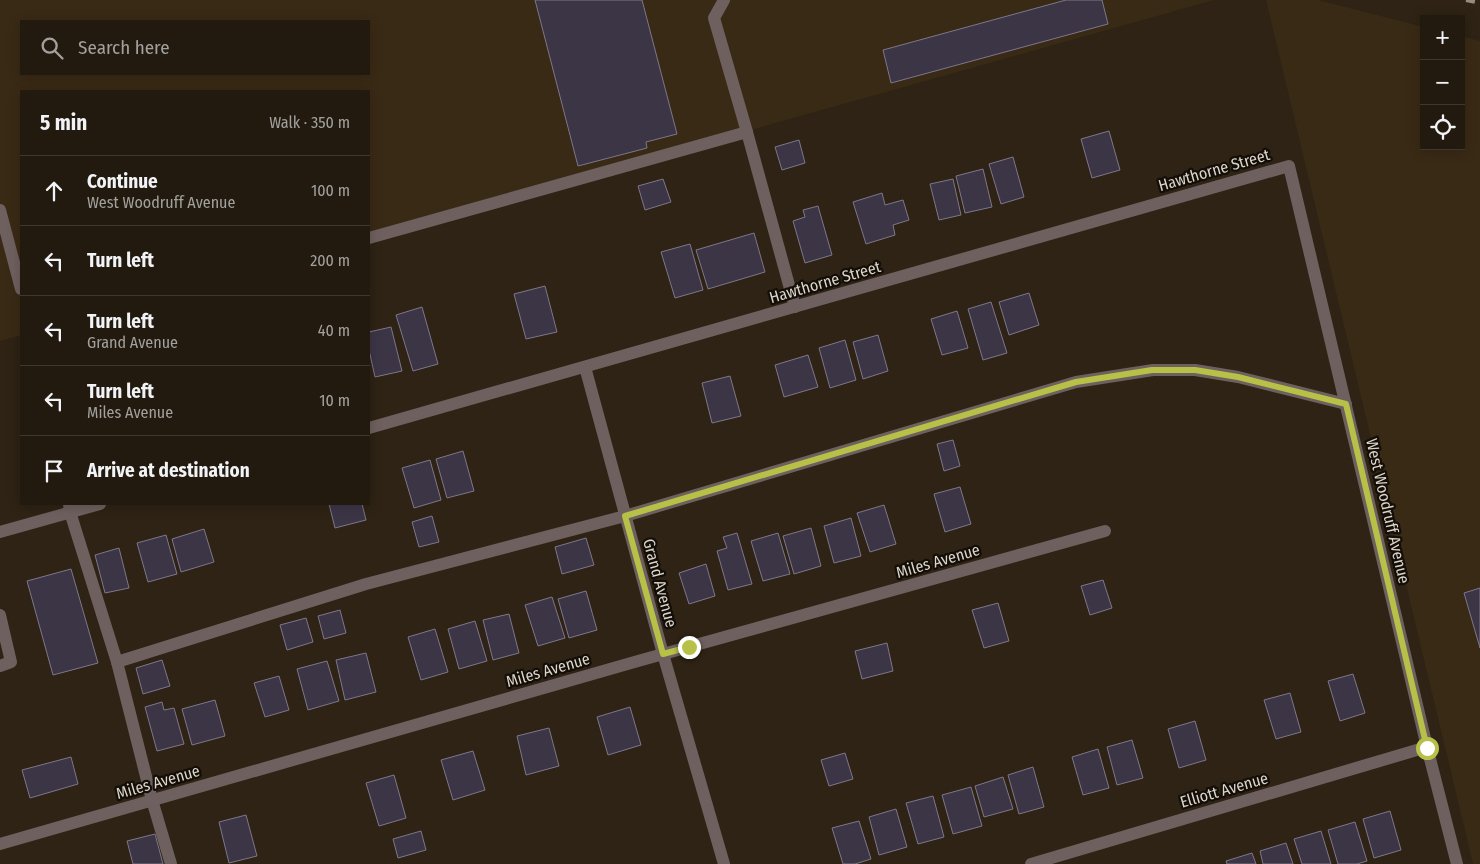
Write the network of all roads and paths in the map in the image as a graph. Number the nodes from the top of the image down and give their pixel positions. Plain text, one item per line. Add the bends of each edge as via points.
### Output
1 (724, 0) edge
2 (747, 132) junction
3 (1289, 166) joint
4 (0, 210) edge
5 (370, 238) edge
6 (20, 285) edge
7 (795, 307) junction
8 (585, 367) junction
9 (1346, 404) junction
10 (370, 428) edge
11 (92, 505) edge
12 (69, 508) edge
13 (625, 516) junction
14 (1105, 531) dead end
15 (0, 532) edge
16 (0, 615) edge
17 (663, 654) junction
18 (116, 662) junction
19 (0, 666) edge
20 (1427, 748) junction
21 (152, 800) junction
22 (0, 844) edge
23 (171, 864) edge
24 (724, 864) edge
25 (1031, 864) edge
26 (1457, 864) edge

1 - 2 street via 714,18
2 - 5 street
2 - 7 street
3 - 7 street, Hawthorne Street
3 - 9 street, West Woodruff Avenue
4 - 6 street
7 - 8 street, Hawthorne Street
8 - 10 street, Hawthorne Street
8 - 13 street, Grand Avenue
9 - 13 street via 1238,377 1195,370 1152,370 1076,382
9 - 20 street, West Woodruff Avenue
11 - 12 street
12 - 15 street
12 - 18 street
13 - 17 street, Grand Avenue
13 - 18 street via 366,584
14 - 17 street, Miles Avenue
16 - 19 street via 11,662
17 - 21 street, Miles Avenue
17 - 24 street, Grand Avenue
18 - 21 street
20 - 25 street, Elliott Avenue
20 - 26 street, West Woodruff Avenue
21 - 22 street, Miles Avenue
21 - 23 street

